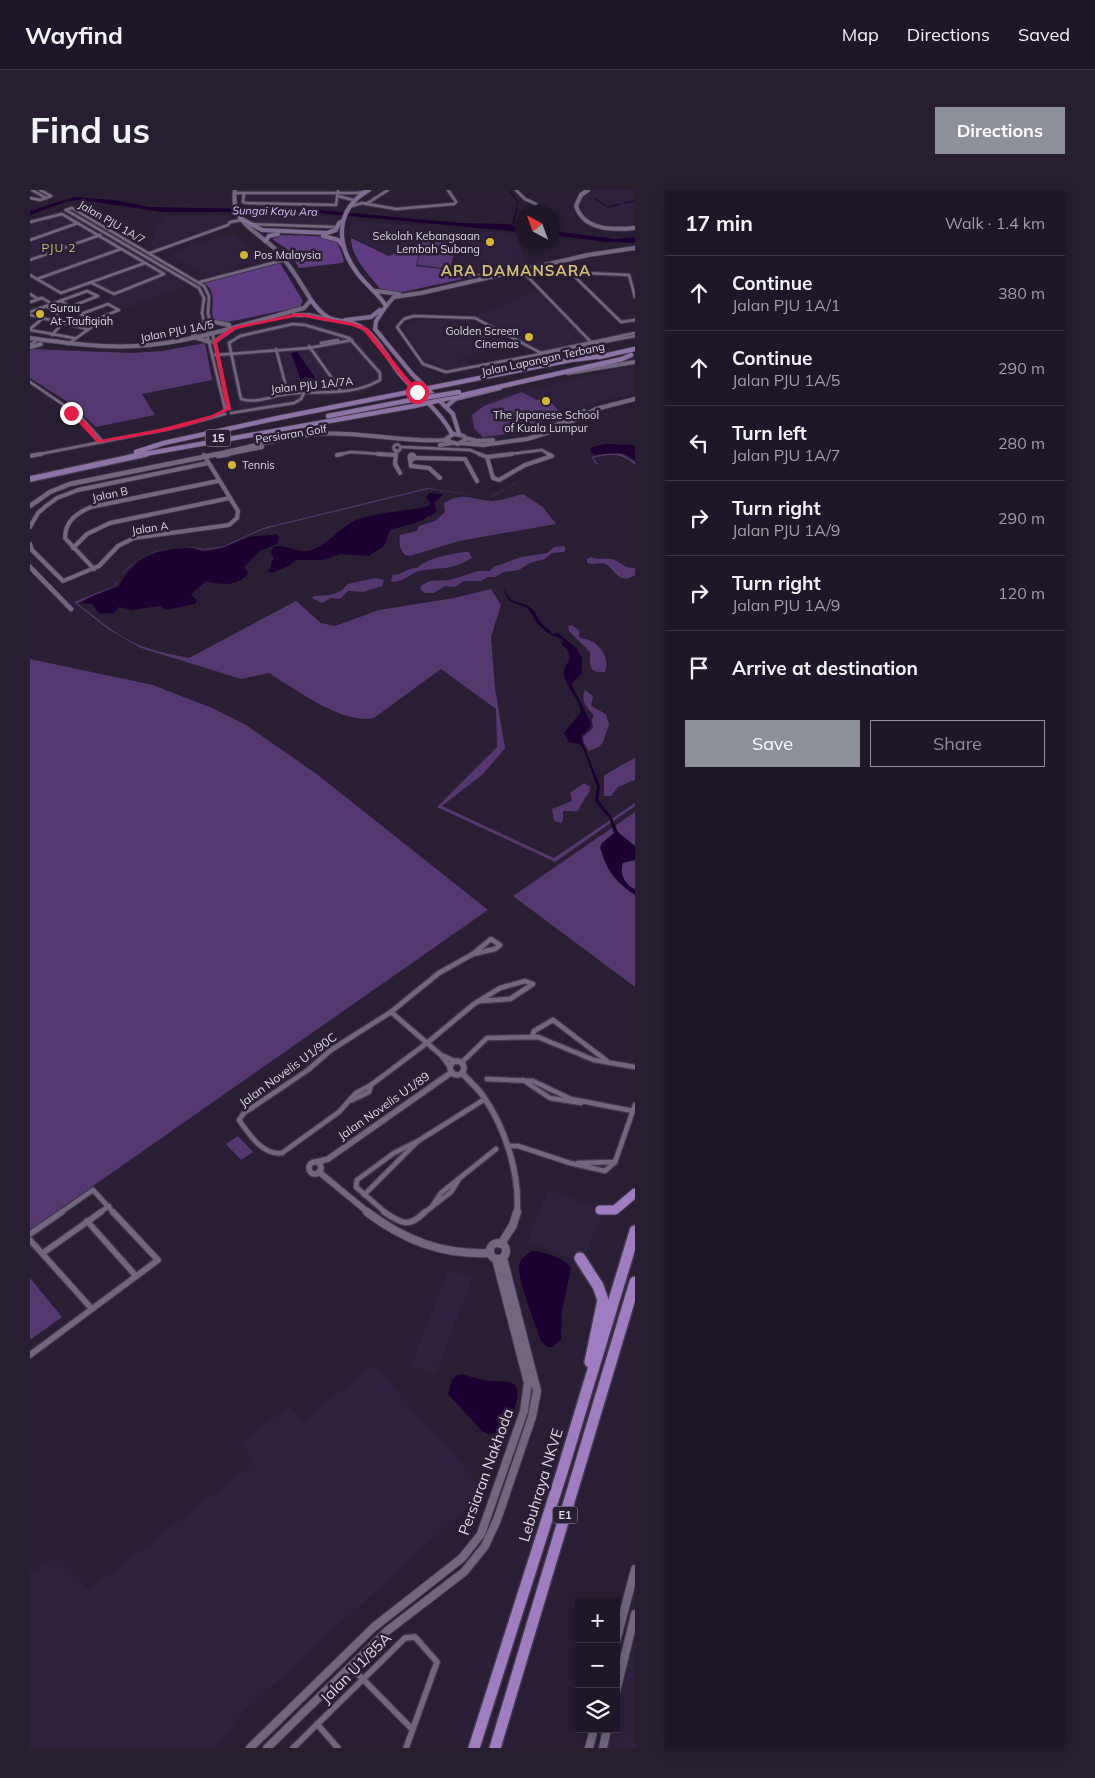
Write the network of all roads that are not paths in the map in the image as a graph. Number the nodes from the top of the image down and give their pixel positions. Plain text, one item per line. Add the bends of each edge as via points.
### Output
1 (32, 190) edge
2 (40, 190) edge
3 (368, 190) edge
4 (388, 190) edge
5 (448, 190) edge
6 (516, 190) edge
7 (520, 190) edge
8 (588, 190) edge
9 (235, 191) edge
10 (261, 191) edge
11 (244, 192) junction
12 (354, 192) edge
13 (272, 193) junction
14 (301, 193) junction
15 (338, 193) edge
16 (522, 196) junction
17 (30, 198) edge
18 (46, 198) junction
19 (354, 200) junction
20 (272, 203) junction
21 (364, 203) junction
22 (300, 204) junction
23 (536, 204) dead end
24 (348, 208) junction
25 (241, 218) junction
26 (343, 220) junction
27 (30, 222) edge
28 (78, 223) junction
29 (248, 224) junction
30 (635, 228) edge
31 (337, 229) junction
32 (262, 230) junction
33 (106, 233) junction
34 (98, 235) junction
35 (344, 238) junction
36 (30, 240) edge
37 (265, 241) junction
38 (344, 247) junction
39 (635, 248) edge
40 (121, 249) junction
41 (150, 253) junction
42 (158, 258) junction
43 (30, 260) edge
44 (153, 260) junction
45 (284, 260) junction
46 (145, 263) junction
47 (525, 272) junction
48 (30, 275) edge
49 (37, 279) junction
50 (200, 282) junction
51 (92, 283) junction
52 (367, 283) junction
53 (376, 291) junction
54 (30, 294) edge
55 (409, 294) junction
56 (635, 297) edge
57 (310, 298) junction
58 (38, 299) junction
59 (61, 301) junction
60 (30, 302) edge
61 (49, 302) dead end
62 (46, 306) junction
63 (386, 306) junction
64 (70, 307) junction
65 (30, 314) edge
66 (58, 314) dead end
67 (81, 314) junction
68 (42, 319) junction
69 (326, 319) junction
70 (635, 320) edge
71 (92, 321) junction
72 (210, 321) junction
73 (62, 324) junction
74 (205, 324) junction
75 (235, 326) junction
76 (30, 329) edge
77 (87, 329) junction
78 (210, 334) junction
79 (635, 334) edge
80 (52, 335) junction
81 (74, 338) junction
82 (189, 338) junction
83 (197, 338) junction
84 (351, 339) junction
85 (32, 342) edge
86 (212, 342) junction
87 (68, 344) junction
88 (592, 344) junction
89 (309, 346) junction
90 (276, 349) junction
91 (635, 349) edge
92 (535, 351) junction
93 (230, 353) junction
94 (215, 354) junction
95 (633, 354) edge
96 (603, 356) junction
97 (530, 357) junction
98 (635, 362) edge
99 (412, 374) junction
100 (556, 375) junction
101 (405, 379) junction
102 (30, 383) edge
103 (447, 386) junction
104 (503, 387) junction
105 (426, 390) junction
106 (457, 390) junction
107 (341, 391) junction
108 (417, 392) junction
109 (288, 394) junction
110 (304, 394) junction
111 (390, 397) junction
112 (453, 397) junction
113 (635, 398) edge
114 (438, 400) junction
115 (404, 401) junction
116 (428, 403) junction
117 (414, 406) junction
118 (446, 407) junction
119 (226, 411) junction
120 (436, 411) junction
121 (452, 434) junction
122 (459, 434) junction
123 (337, 435) junction
124 (465, 438) junction
125 (447, 440) junction
126 (102, 442) junction
127 (452, 443) junction
128 (460, 444) junction
129 (397, 446) junction
130 (137, 453) junction
131 (337, 455) dead end
132 (395, 455) junction
133 (30, 456) edge
134 (410, 457) junction
135 (487, 457) junction
136 (206, 459) junction
137 (400, 473) dead end
138 (30, 475) edge
139 (440, 478) dead end
140 (30, 479) edge
141 (218, 481) junction
142 (477, 481) dead end
143 (230, 498) junction
144 (30, 506) edge
145 (30, 527) edge
146 (30, 544) edge
147 (74, 548) junction
148 (30, 567) edge
149 (94, 569) junction
150 (71, 610) dead end
151 (473, 954) junction
152 (480, 1001) junction
153 (391, 1012) junction
154 (532, 1037) junction
155 (427, 1043) junction
156 (588, 1047) junction
157 (441, 1055) junction
158 (589, 1058) junction
159 (459, 1062) junction
160 (609, 1062) junction
161 (635, 1067) edge
162 (451, 1070) junction
163 (462, 1072) junction
164 (486, 1079) dead end
165 (522, 1079) junction
166 (485, 1099) junction
167 (588, 1104) junction
168 (635, 1105) edge
169 (633, 1111) junction
170 (418, 1141) junction
171 (507, 1146) junction
172 (496, 1149) dead end
173 (395, 1153) junction
174 (400, 1158) junction
175 (615, 1162) junction
176 (570, 1163) junction
177 (635, 1193) edge
178 (364, 1195) junction
179 (109, 1206) junction
180 (600, 1210) dead end
181 (87, 1221) junction
182 (635, 1231) edge
183 (30, 1234) edge
184 (30, 1240) edge
185 (501, 1244) junction
186 (43, 1253) junction
187 (489, 1253) junction
188 (499, 1258) junction
189 (580, 1258) dead end
190 (136, 1276) junction
191 (635, 1282) edge
192 (92, 1309) junction
193 (30, 1355) edge
194 (563, 1469) junction
195 (635, 1568) edge
196 (635, 1614) edge
197 (620, 1626) edge
198 (351, 1667) junction
199 (363, 1679) junction
200 (617, 1688) edge
201 (317, 1724) junction
202 (412, 1729) junction
203 (593, 1733) edge
204 (606, 1733) edge
205 (250, 1748) edge
206 (267, 1748) edge
207 (293, 1748) edge
208 (338, 1748) edge
209 (406, 1748) edge
210 (474, 1748) edge
211 (495, 1748) edge
212 (589, 1748) edge
213 (603, 1748) edge

1 - 18 street
2 - 18 street via 51,196
3 - 12 street
3 - 19 main road
3 - 21 street via 359,199
4 - 21 street
5 - 21 street via 456,202 454,204 396,209
6 - 16 street
7 - 16 street via 524,194
8 - 30 street via 575,202 585,221 609,229
9 - 11 street
9 - 25 street via 234,204
10 - 11 street
10 - 13 street
11 - 20 street via 243,202
12 - 15 street
13 - 14 street
13 - 20 street
14 - 15 street
14 - 22 street
15 - 19 street
15 - 22 street via 337,205
16 - 23 street
17 - 18 street
19 - 24 main road
20 - 22 street
21 - 24 street
24 - 26 main road
25 - 29 main road
25 - 37 street
25 - 41 street
26 - 31 main road
26 - 35 main road
27 - 28 street via 58,213
28 - 34 street
28 - 36 street
29 - 31 street
29 - 32 main road
31 - 32 main road via 327,234
31 - 35 main road
32 - 37 street
33 - 34 street
33 - 41 street, Jalan PJU 1A/7 via 66,208 72,208
33 - 44 street, Jalan PJU 1A/7
34 - 40 street
34 - 43 street
35 - 38 main road
37 - 38 main road via 276,234 325,236 338,240
37 - 45 street
38 - 52 main road via 350,263
39 - 47 street via 588,255
40 - 46 street
40 - 49 street
41 - 42 street, Jalan PJU 1A/7
42 - 44 street
42 - 50 street, Jalan PJU 1A/7
44 - 46 street
44 - 74 street, Jalan PJU 1A/7 via 202,291
45 - 50 street
45 - 57 street
46 - 51 street
46 - 51 street via 164,275 114,294
47 - 55 street
47 - 55 street via 512,270
47 - 88 street
48 - 49 street
49 - 51 street via 58,293
50 - 72 street, Jalan PJU 1A/7 via 211,297
52 - 53 main road
52 - 57 main road via 382,306 379,312 364,319 344,320 328,316
53 - 55 street
53 - 63 main road
54 - 58 street
55 - 63 street via 394,297
56 - 70 street via 629,275 574,276 621,322
57 - 69 main road
57 - 75 street, Jalan PJU 1A/5 via 307,307 300,310
58 - 60 street
58 - 61 street
59 - 62 street
59 - 64 street
59 - 64 street via 87,291 98,296
62 - 65 street
62 - 66 street
63 - 99 main road via 375,328
64 - 67 street
65 - 68 street
67 - 71 street
67 - 71 street via 109,304 119,310
68 - 73 street
68 - 76 street
69 - 75 street, Jalan PJU 1A/5 via 299,314
69 - 101 main road via 365,329
71 - 77 street via 96,324
72 - 75 street
72 - 78 street, Jalan PJU 1A/7
73 - 77 street
73 - 80 street
74 - 78 street, Jalan PJU 1A/7
74 - 82 street
75 - 78 street, Jalan PJU 1A/5
75 - 86 street
76 - 80 street
77 - 81 street
78 - 82 street, Jalan PJU 1A/5
78 - 83 street, Jalan PJU 1A/5
78 - 86 street, Jalan PJU 1A/7
79 - 88 street
80 - 81 street
81 - 87 street
82 - 87 street, Jalan PJU 1A/5 via 128,347
83 - 85 street, Jalan PJU 1A/5 via 119,349
83 - 86 street
84 - 89 street
84 - 93 street via 293,324 236,338 229,343
84 - 107 street, Jalan PJU 1A/7A via 381,377 370,386
85 - 87 street, Jalan PJU 1A/5
86 - 94 street, Jalan PJU 1A/7
88 - 92 street via 544,353
88 - 97 street
89 - 90 street
89 - 107 street
90 - 93 street
90 - 109 street
91 - 96 main road, Jalan Lapangan Terbang / 15
92 - 97 street
92 - 97 street via 476,318 422,315 404,319 397,327 422,364 439,371 453,372
93 - 94 street
93 - 109 street, Jalan PJU 1A/7A via 241,398 251,401
94 - 119 street, Jalan PJU 1A/7
95 - 100 main road
95 - 106 main road, Jalan Lapangan Terbang / 15
96 - 103 main road
96 - 106 main road, Jalan Lapangan Terbang / 15
98 - 100 street
99 - 103 main road via 428,386
99 - 105 main road
100 - 104 main road
101 - 108 main road
101 - 111 main road via 406,387
102 - 126 street via 82,421
103 - 105 main road
103 - 112 main road via 439,393
104 - 112 main road
104 - 118 main road via 455,399
105 - 108 main road
105 - 114 main road
106 - 115 main road, 15, bridge
107 - 110 street, Jalan PJU 1A/7A
108 - 115 main road
108 - 116 main road
109 - 110 street, Jalan PJU 1A/7A
110 - 119 street via 294,403
111 - 115 main road
111 - 130 main road via 164,443
112 - 114 main road
113 - 124 street via 592,407 550,428 524,436 477,441
113 - 128 street via 596,409 553,431 526,439 483,445
114 - 116 main road
114 - 118 main road
115 - 117 main road
115 - 130 main road, 15
116 - 117 main road
116 - 120 main road
117 - 120 main road
118 - 122 main road via 455,418
119 - 126 street via 173,428
120 - 121 main road
121 - 122 street
121 - 125 street
122 - 124 street
123 - 125 street, Persiaran Golf
123 - 129 street, Persiaran Golf
123 - 136 street, Persiaran Golf
124 - 128 street
125 - 127 street
126 - 133 street
127 - 128 street, Persiaran Golf
127 - 129 street, Persiaran Golf
129 - 132 street
129 - 134 street
129 - 135 street via 470,450
130 - 138 main road, 15
130 - 140 main road, 15
131 - 132 street via 351,452
132 - 137 street
134 - 139 street via 411,466 429,468
134 - 142 street via 465,459
135 - 135 street via 539,450 552,456 525,465 499,480 490,473
136 - 141 street, Jalan A
136 - 144 street, Persiaran Golf via 164,464 70,484 50,492
136 - 145 street via 57,498 38,513
141 - 143 street, Jalan A
141 - 147 street, Jalan B via 90,507 66,525 65,538
143 - 147 street via 110,523 87,534
143 - 149 street, Jalan A via 238,514 229,525 134,538 118,546
146 - 149 street, Jalan A via 32,550 63,581
147 - 149 street, Jalan B
148 - 150 street
151 - 151 street via 491,939 500,945 495,949
151 - 153 street via 439,973
152 - 152 street via 500,988 526,981 533,984 510,999
152 - 155 street
153 - 155 street
153 - 155 street, Jalan Novelis U1/90C via 331,1050 308,1070 241,1116 243,1126 274,1155 282,1153 352,1100 371,1090 371,1085
154 - 156 street via 534,1031 553,1020
154 - 158 street
154 - 159 street via 487,1038
155 - 157 street
156 - 158 street via 591,1050
156 - 160 street
157 - 159 street
157 - 162 street
158 - 160 street
159 - 162 street, Jalan Novelis U1/89
159 - 163 street via 464,1068
160 - 161 street
162 - 163 street
162 - 187 street, Jalan Novelis U1/89 via 319,1167 360,1208 408,1238 458,1252
163 - 166 street
164 - 165 street
165 - 167 street
165 - 167 street via 560,1103
166 - 170 street
166 - 171 street
167 - 169 street
168 - 169 street
169 - 175 street
170 - 173 street
170 - 174 street
171 - 176 street via 518,1146
171 - 185 street via 516,1182 518,1213
172 - 178 street via 459,1179 456,1189 446,1199 433,1205 412,1223 407,1224 384,1212
173 - 174 street
173 - 178 street via 358,1180 356,1187
174 - 178 street
175 - 176 street
175 - 176 street via 605,1170
177 - 180 highway via 614,1212
179 - 181 street
179 - 183 street via 93,1190
179 - 190 street via 158,1260
181 - 186 street
181 - 190 street
182 - 194 highway, Lebuhraya NKVE / E1
184 - 186 street
185 - 187 street via 493,1244
185 - 188 street via 506,1252
186 - 192 street
187 - 188 street
188 - 198 street, Persiaran Nakhoda via 536,1391 532,1417 497,1520 485,1546 464,1572 388,1631
188 - 205 street, Persiaran Nakhoda via 528,1384 524,1411 481,1534 456,1566 394,1610
189 - 194 highway via 603,1300
190 - 192 street
191 - 211 highway, E1
192 - 193 street
194 - 210 highway, Lebuhraya NKVE / E1
195 - 197 street
196 - 200 street
198 - 199 street
198 - 206 street, Persiaran Nakhoda
199 - 201 street, Jalan U1/85A
199 - 202 street
199 - 202 street, Jalan U1/85A via 405,1638 415,1637 437,1662
201 - 207 street, Jalan U1/85A
201 - 208 street
202 - 209 street
203 - 212 street
204 - 213 street

